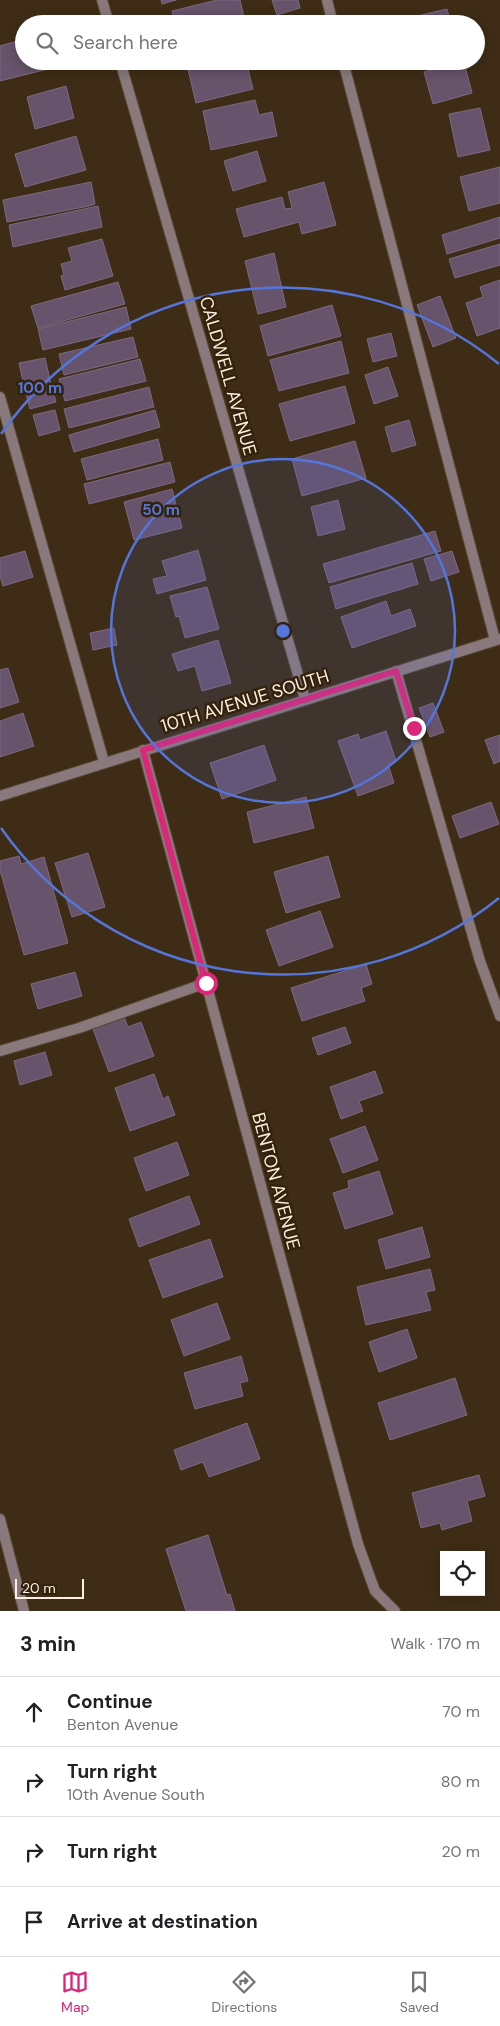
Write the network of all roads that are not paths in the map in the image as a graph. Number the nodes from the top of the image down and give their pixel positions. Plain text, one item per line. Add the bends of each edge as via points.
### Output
1 (102, 0) edge
2 (327, 0) edge
3 (106, 15) edge
4 (331, 15) edge
5 (123, 70) edge
6 (345, 70) edge
7 (0, 397) edge
8 (498, 639) edge
9 (396, 671) junction
10 (305, 699) junction
11 (143, 750) junction
12 (104, 762) junction
13 (0, 796) edge
14 (206, 983) junction
15 (500, 1016) edge
16 (0, 1051) edge
17 (0, 1520) edge
18 (24, 1611) edge
19 (395, 1611) edge

1 - 3 street
2 - 4 street
5 - 10 street, CALDWELL AVENUE
6 - 8 street
7 - 12 street
8 - 9 street, 10TH AVENUE SOUTH
9 - 10 street, 10TH AVENUE SOUTH
9 - 15 street via 480,961
10 - 11 street, 10TH AVENUE SOUTH
11 - 12 street, 10TH AVENUE SOUTH
11 - 14 street, BENTON AVENUE
12 - 13 street, 10TH AVENUE SOUTH
14 - 16 street via 79,1028
14 - 19 street, BENTON AVENUE via 358,1544 376,1592
17 - 18 street

